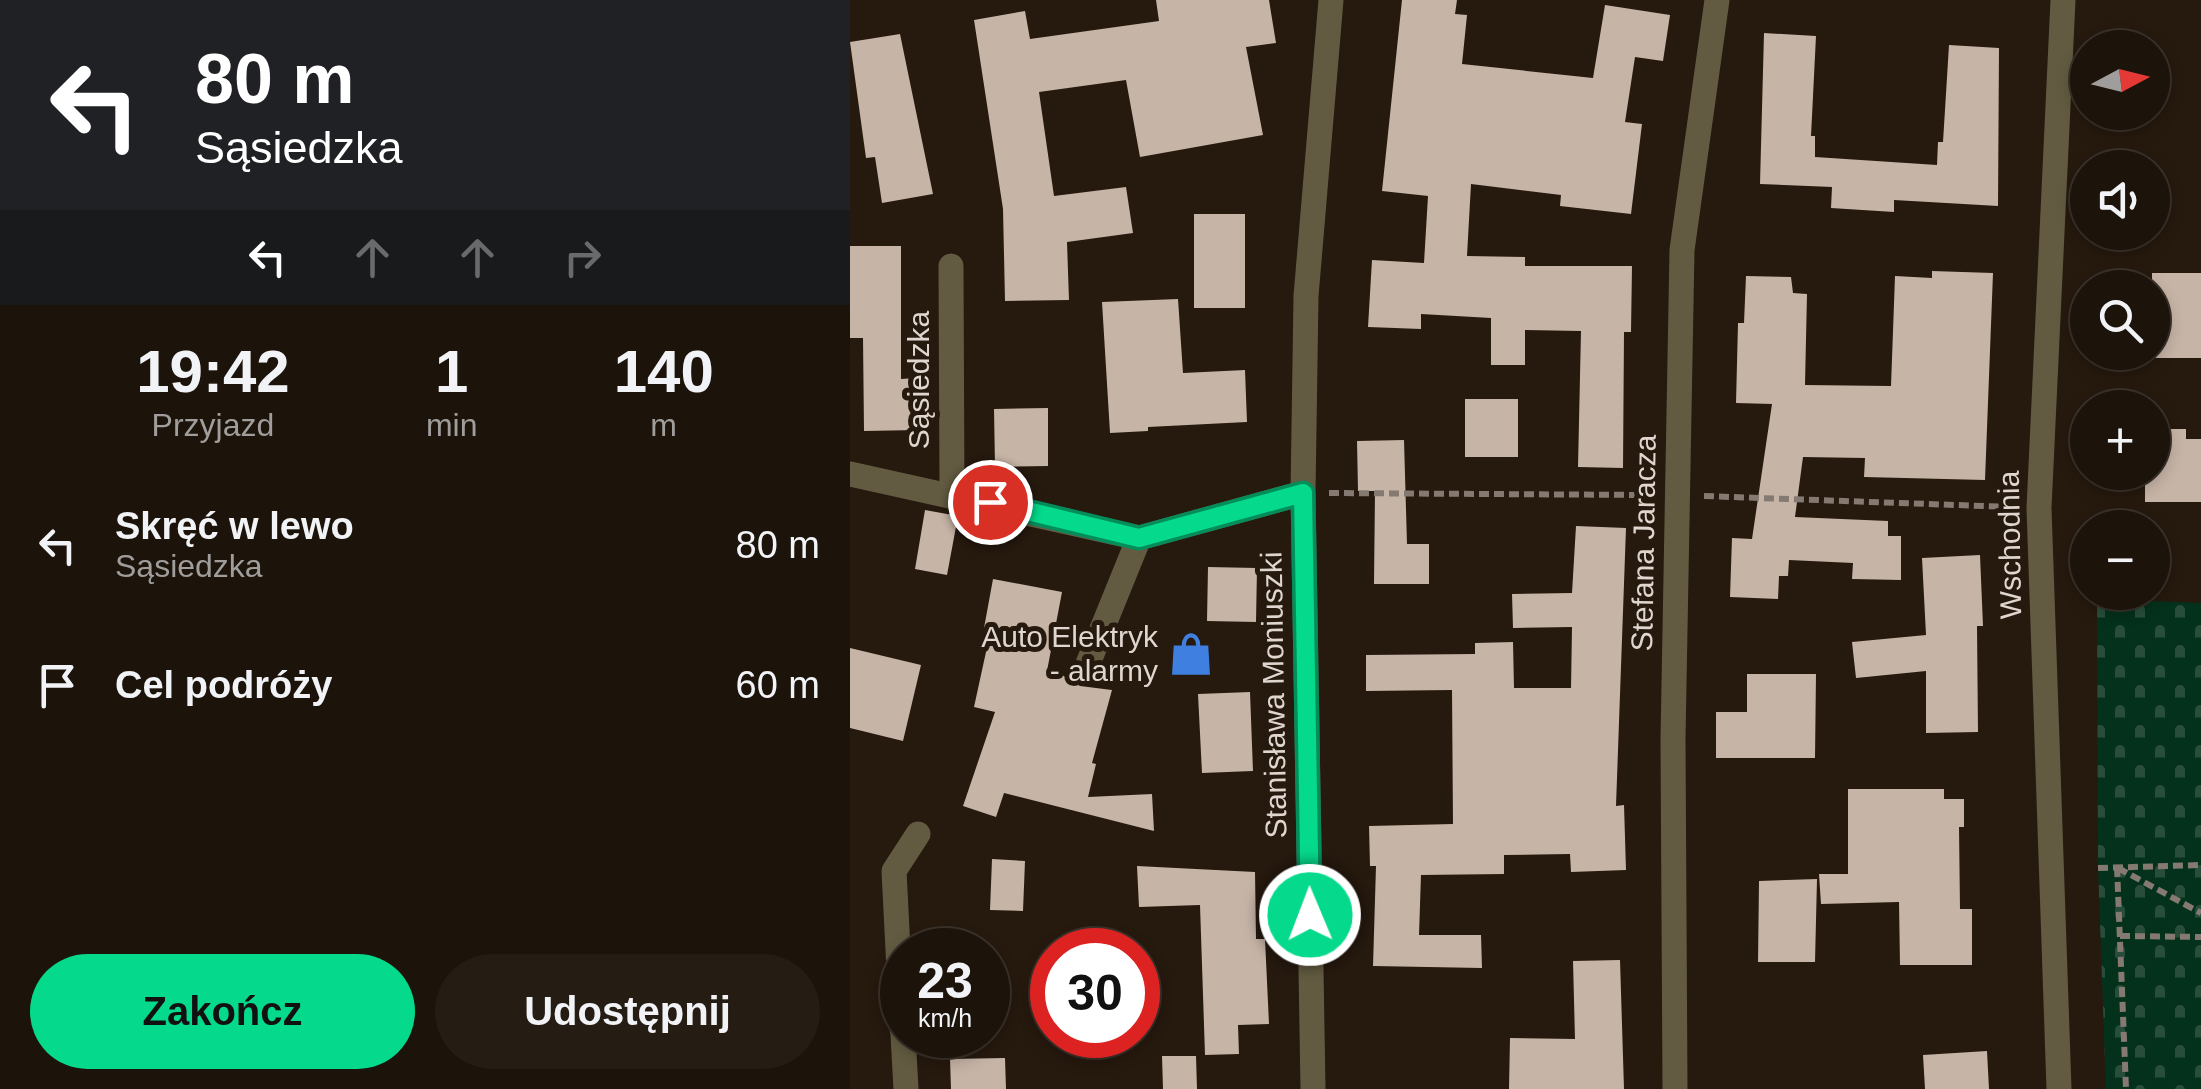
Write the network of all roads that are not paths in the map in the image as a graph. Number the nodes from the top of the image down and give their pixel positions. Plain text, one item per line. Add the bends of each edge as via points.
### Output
1 (1331, 0) edge
2 (1717, 0) edge
3 (2064, 0) edge
4 (951, 266) dead end
5 (850, 474) edge
6 (1303, 493) junction
7 (952, 494) junction
8 (1139, 538) junction
9 (1085, 671) dead end
10 (918, 834) dead end
11 (897, 928) edge
12 (904, 1058) edge
13 (906, 1089) edge
14 (1313, 1089) edge
15 (1675, 1089) edge
16 (2058, 1089) edge

1 - 6 street, Stanisława Moniuszki via 1306,296
2 - 15 street, Stefana Jaracza via 1682,250
3 - 16 street, Wschodnia via 2039,508
4 - 7 street, Sąsiedzka
5 - 7 street, Sąsiedzka
6 - 8 street, Sąsiedzka
6 - 14 street, Stanisława Moniuszki
7 - 8 street, Sąsiedzka
8 - 9 street
10 - 11 street via 894,870
12 - 13 street

